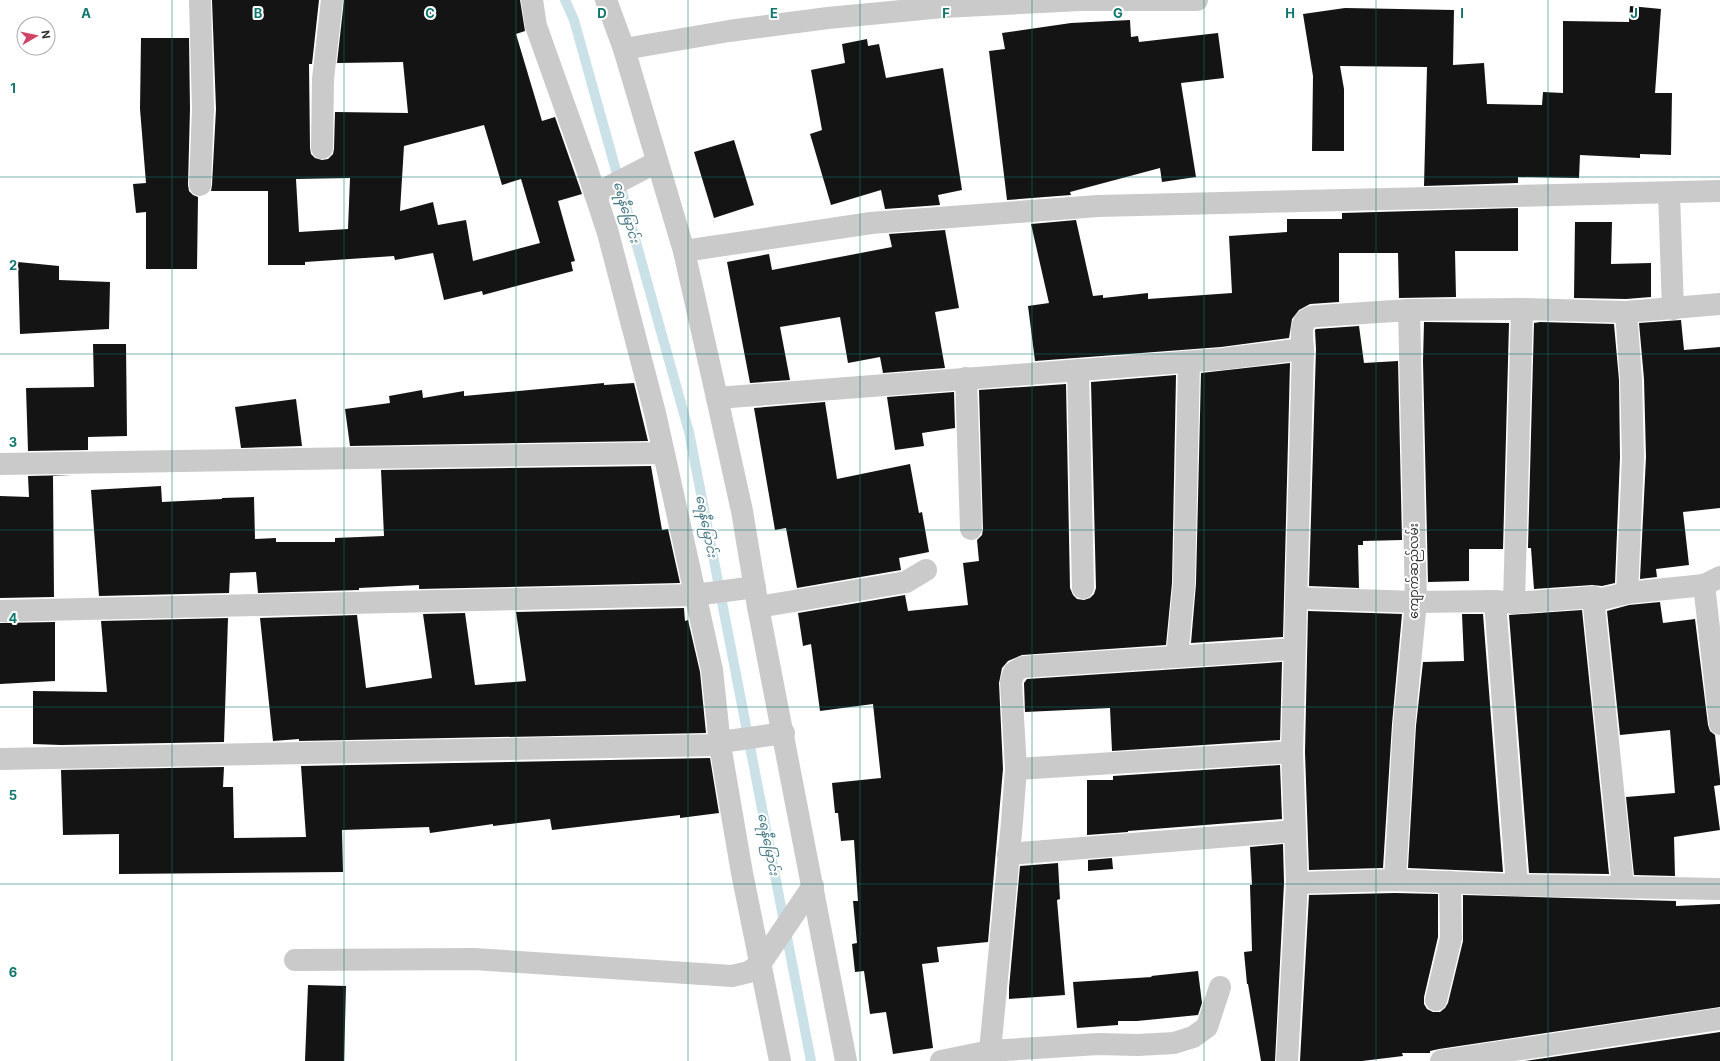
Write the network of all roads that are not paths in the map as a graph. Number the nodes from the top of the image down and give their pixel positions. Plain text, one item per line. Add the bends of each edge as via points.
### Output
1 (200, 0) edge
2 (332, 0) edge
3 (532, 0) edge
4 (606, 0) edge
5 (1193, 0) edge
6 (1197, 0) edge
7 (624, 49) junction
8 (322, 148) dead end
9 (652, 165) junction
10 (200, 185) dead end
11 (1720, 192) edge
12 (600, 193) junction
13 (1669, 194) junction
14 (684, 251) junction
15 (1720, 304) edge
16 (1522, 309) junction
17 (1673, 309) junction
18 (1409, 310) junction
19 (1626, 312) junction
20 (1303, 349) junction
21 (1189, 362) junction
22 (1078, 370) junction
23 (966, 378) junction
24 (717, 398) junction
25 (663, 453) junction
26 (0, 464) edge
27 (971, 529) dead end
28 (926, 570) dead end
29 (1712, 581) edge
30 (751, 587) junction
31 (1083, 588) dead end
32 (1627, 593) junction
33 (699, 595) junction
34 (1593, 597) junction
35 (1296, 598) junction
36 (1416, 602) junction
37 (1504, 602) junction
38 (758, 608) junction
39 (0, 610) edge
40 (1294, 649) junction
41 (1177, 656) junction
42 (1720, 724) edge
43 (778, 734) junction
44 (724, 743) junction
45 (1292, 752) junction
46 (0, 759) edge
47 (1016, 769) junction
48 (1294, 831) junction
49 (1008, 854) junction
50 (1395, 880) junction
51 (1450, 882) junction
52 (1297, 883) junction
53 (1517, 885) junction
54 (1623, 886) junction
55 (1720, 888) edge
56 (810, 891) junction
57 (764, 959) junction
58 (295, 960) dead end
59 (1220, 987) dead end
60 (1436, 1000) dead end
61 (1720, 1019) edge
62 (990, 1051) junction
63 (780, 1061) edge
64 (846, 1061) edge
65 (941, 1061) edge
66 (1287, 1061) edge
67 (1441, 1061) edge

1 - 10 street via 203,109
2 - 8 street via 323,79
3 - 12 street via 536,26
4 - 7 street
5 - 6 street
5 - 7 street via 1080,0 943,7 729,30
7 - 9 street
9 - 12 street
9 - 14 street
11 - 13 street
12 - 25 street
13 - 14 street via 1098,206 871,223
13 - 17 street
14 - 24 street
15 - 17 street
16 - 18 street
16 - 19 street
16 - 37 street
17 - 19 street
18 - 20 street via 1309,318 1304,322
18 - 36 street, ကျောက်ဆည်လမ်း
19 - 32 street via 1633,458
20 - 21 street
20 - 35 street
21 - 22 street
21 - 41 street via 1184,576
22 - 23 street
22 - 31 street
23 - 24 street
23 - 27 street
24 - 30 street via 742,511
25 - 26 street
25 - 33 street
28 - 38 street via 906,582
29 - 32 street
29 - 42 street
30 - 33 street
30 - 38 street
32 - 34 street via 1602,599
33 - 39 street
33 - 44 street
34 - 37 street
34 - 54 street
35 - 36 street
35 - 40 street
36 - 37 street
36 - 50 street, ကျောက်ဆည်လမ်း via 1404,725
37 - 53 street
38 - 43 street
40 - 41 street
40 - 45 street
41 - 47 street via 1023,667 1014,672 1011,682
43 - 44 street
43 - 56 street
44 - 46 street
44 - 57 street via 742,873
45 - 47 street
45 - 48 street
47 - 49 street
48 - 49 street
48 - 52 street
49 - 62 street
50 - 51 street
50 - 52 street
51 - 53 street
51 - 60 street via 1451,938
52 - 66 street
53 - 54 street
54 - 55 street
56 - 57 street
56 - 64 street
57 - 58 street via 749,972 732,976 474,959
57 - 63 street
59 - 62 street via 1207,1027 1193,1037 1174,1043 1098,1044
61 - 67 street
62 - 65 street

